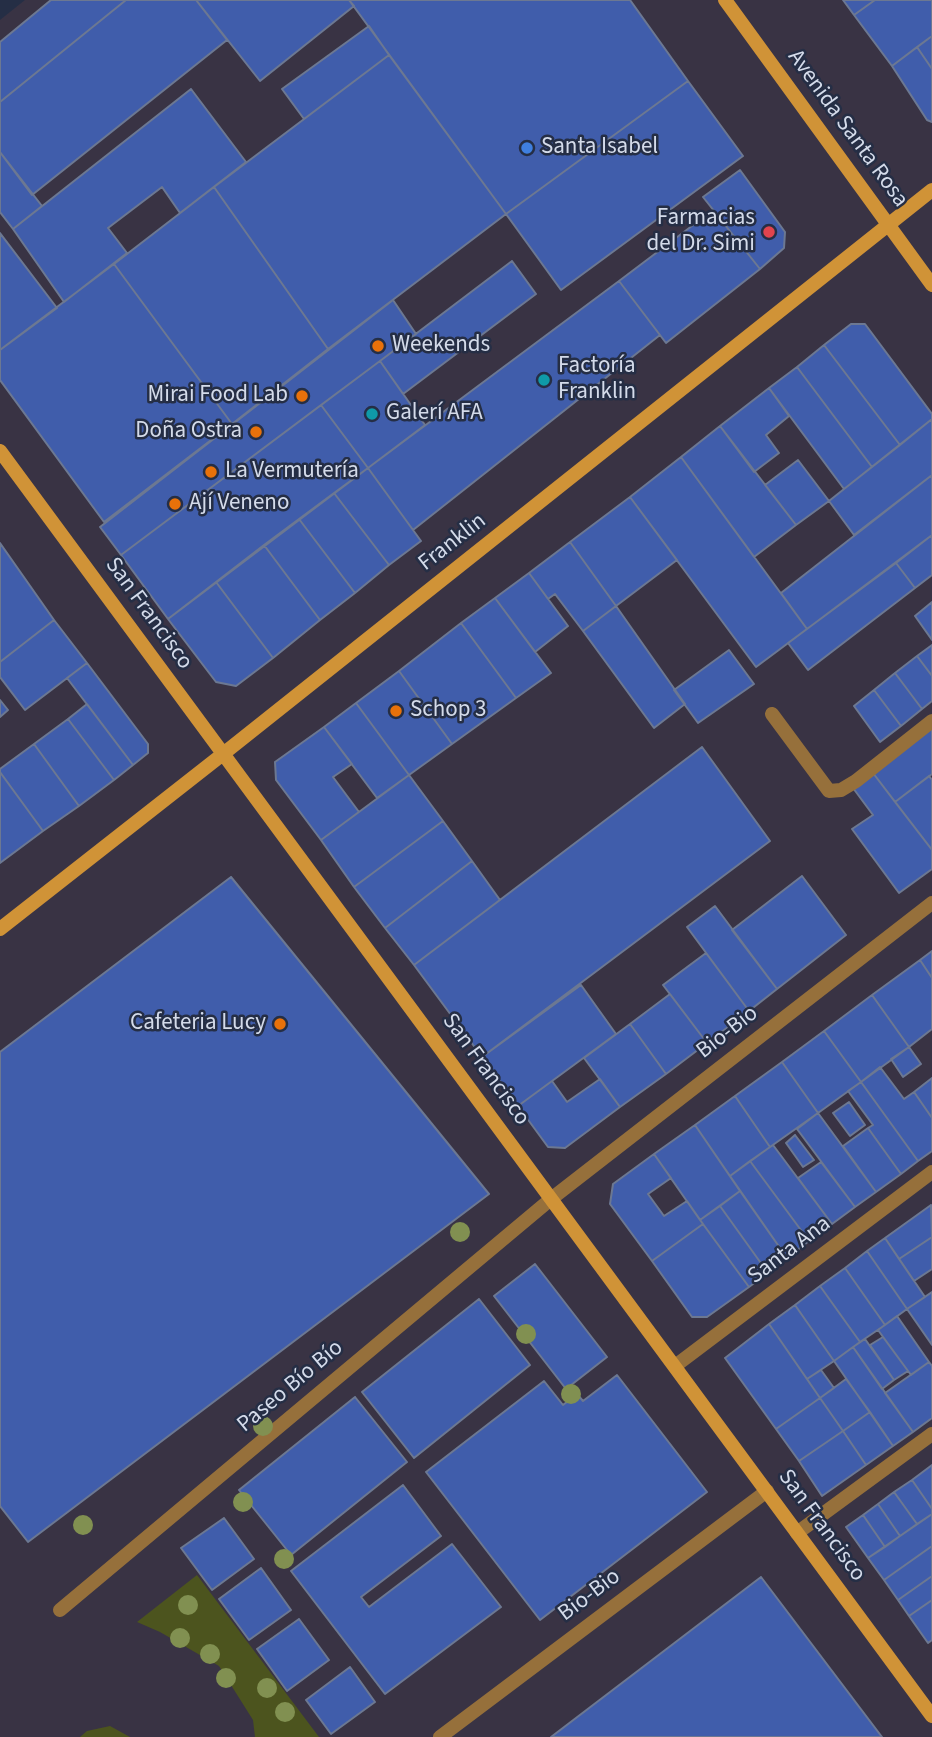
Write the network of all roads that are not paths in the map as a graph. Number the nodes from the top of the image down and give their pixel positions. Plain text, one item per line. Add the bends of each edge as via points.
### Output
1 (725, 0) edge
2 (932, 190) edge
3 (888, 226) junction
4 (932, 285) edge
5 (0, 451) edge
6 (772, 714) dead end
7 (932, 721) edge
8 (223, 754) junction
9 (932, 903) edge
10 (0, 929) edge
11 (932, 1172) edge
12 (551, 1199) junction
13 (675, 1366) junction
14 (932, 1434) edge
15 (767, 1491) junction
16 (797, 1533) junction
17 (60, 1610) dead end
18 (932, 1716) edge
19 (440, 1737) edge

1 - 3 main road, Avenida Santa Rosa
2 - 3 main road, Franklin
3 - 4 main road, Avenida Santa Rosa
3 - 8 main road, Franklin
5 - 8 main road, San Francisco
6 - 7 street via 829,791 856,781
8 - 10 main road, Franklin
8 - 12 main road, San Francisco
9 - 12 street, Bio-Bio
11 - 13 street, Santa Ana
12 - 13 main road, San Francisco
12 - 17 street, Paseo Bío Bío
13 - 15 main road, San Francisco
14 - 16 street
15 - 16 main road, San Francisco
15 - 19 street, Bio-Bio
16 - 18 main road, San Francisco

